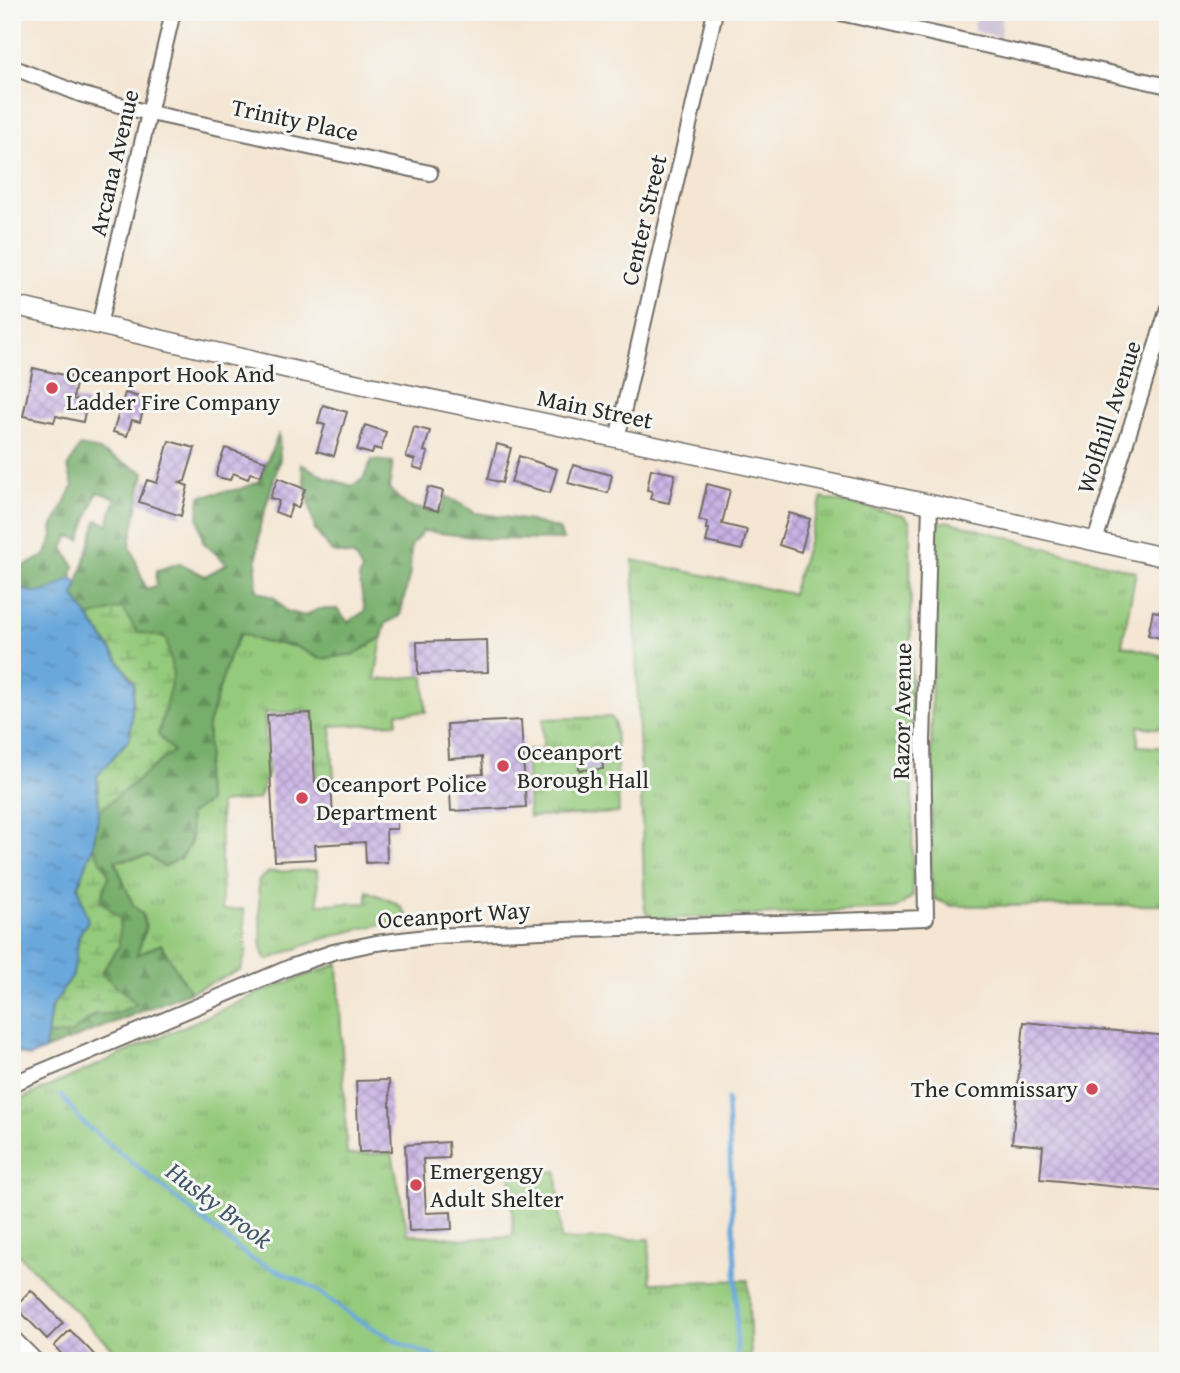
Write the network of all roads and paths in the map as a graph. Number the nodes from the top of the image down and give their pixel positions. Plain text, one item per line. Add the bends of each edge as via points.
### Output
1 (173, 12) edge
2 (715, 12) edge
3 (836, 12) edge
4 (12, 67) edge
5 (1168, 86) edge
6 (149, 111) junction
7 (430, 173) dead end
8 (12, 305) edge
9 (1168, 308) edge
10 (99, 324) junction
11 (1164, 333) edge
12 (617, 439) junction
13 (930, 504) junction
14 (1094, 541) junction
15 (1168, 558) edge
16 (926, 918) joint
17 (12, 1084) edge
18 (12, 1337) edge
19 (36, 1361) edge

1 - 6 street, Arcana Avenue
2 - 12 street, Center Street
3 - 5 street
4 - 6 street, Trinity Place via 80,94
6 - 7 street, Trinity Place
6 - 10 street, Arcana Avenue
8 - 10 street, Main Street
9 - 11 street, Wolfhill Avenue
10 - 12 street, Main Street
11 - 14 street, Wolfhill Avenue
12 - 13 street, Main Street
13 - 14 street, Main Street
13 - 16 street, Razor Avenue via 923,753
14 - 15 street, Main Street
16 - 17 street, Oceanport Way via 549,930 376,943 293,966
18 - 19 street

